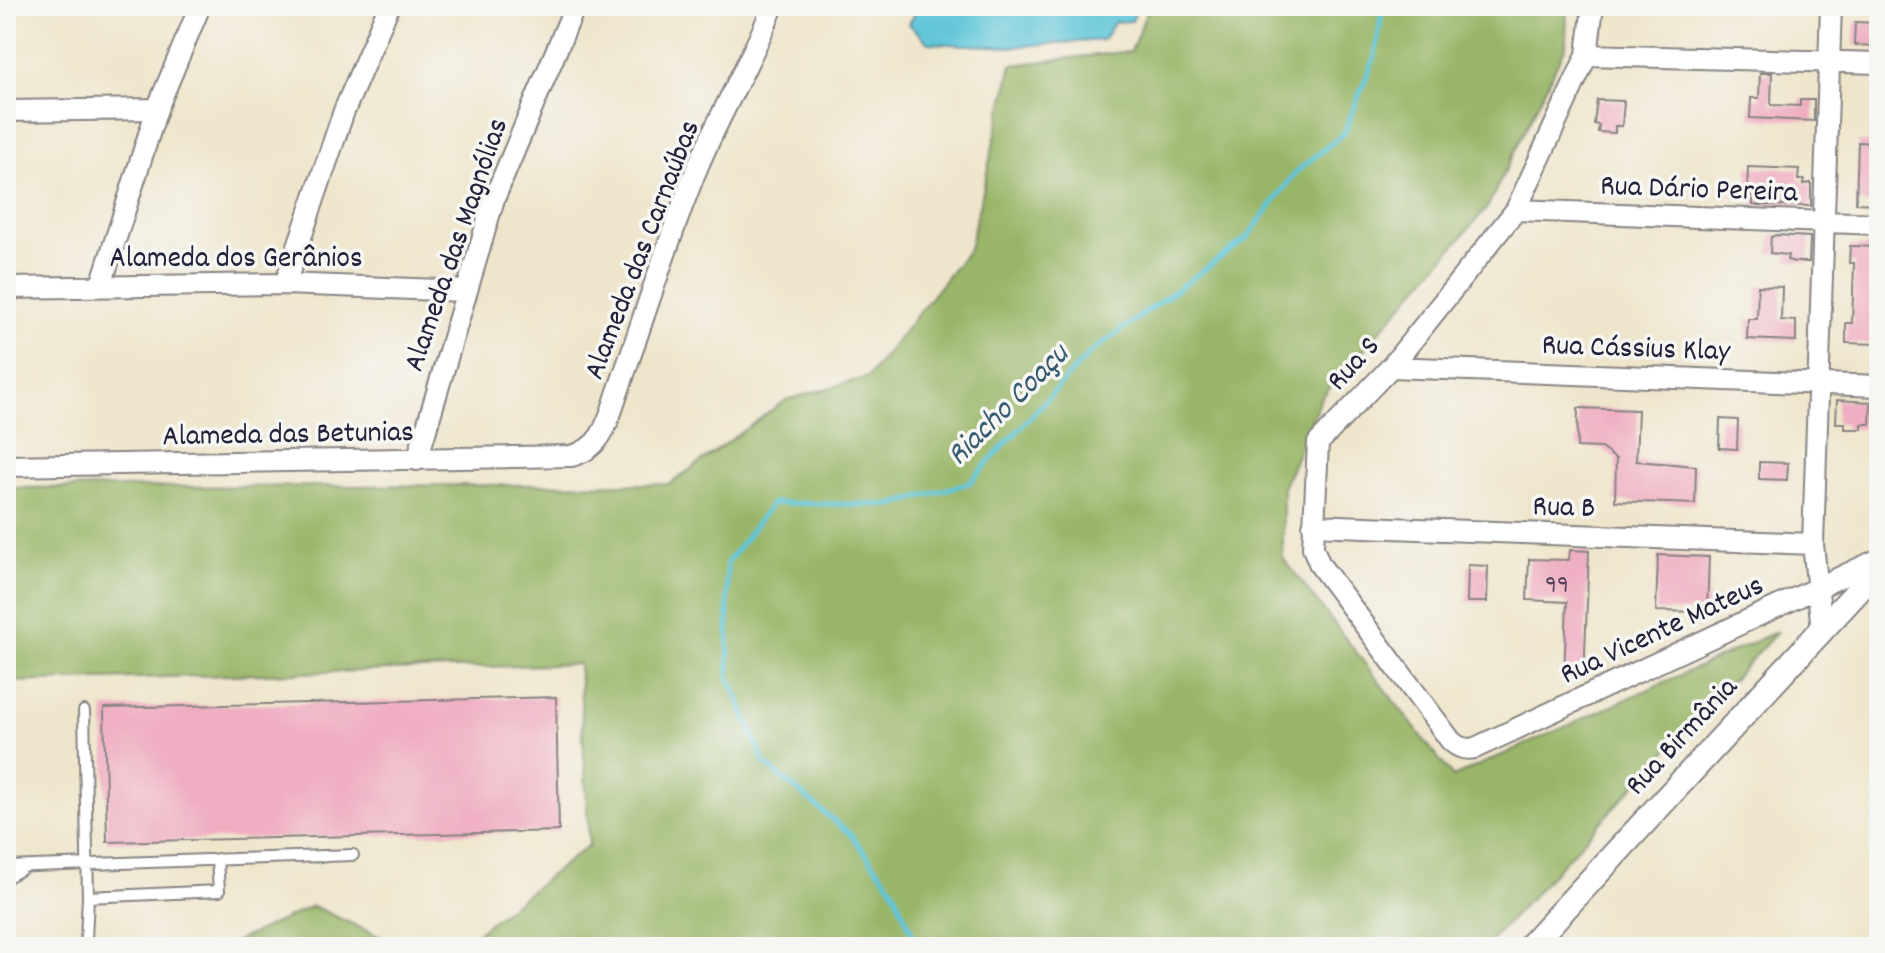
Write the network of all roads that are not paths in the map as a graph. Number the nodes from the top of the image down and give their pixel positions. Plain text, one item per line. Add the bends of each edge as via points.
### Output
1 (200, 6) edge
2 (389, 6) edge
3 (575, 6) edge
4 (773, 6) edge
5 (1593, 6) edge
6 (1831, 6) edge
7 (1587, 55) junction
8 (1829, 62) junction
9 (1879, 63) edge
10 (157, 109) junction
11 (6, 111) edge
12 (1516, 210) junction
13 (1825, 223) junction
14 (1879, 224) edge
15 (285, 284) junction
16 (101, 285) junction
17 (6, 288) edge
18 (465, 291) junction
19 (1391, 367) junction
20 (1818, 383) junction
21 (1879, 386) edge
22 (571, 456) joint
23 (417, 460) junction
24 (6, 466) edge
25 (1313, 525) junction
26 (1813, 544) junction
27 (1879, 559) edge
28 (1879, 568) edge
29 (1818, 588) junction
30 (1822, 630) junction
31 (84, 711) dead end
32 (1467, 749) joint
33 (353, 855) dead end
34 (217, 859) junction
35 (87, 864) junction
36 (31, 865) junction
37 (6, 867) edge
38 (6, 878) edge
39 (88, 897) junction
40 (86, 939) dead end
41 (1529, 947) edge

1 - 10 street
2 - 15 street via 344,111
3 - 18 street, Alameda das Magnólias via 494,199
4 - 22 street, Alameda das Carnaúbas via 694,176 598,442 587,453
5 - 7 street, Rua S
6 - 8 street
7 - 8 street
7 - 12 street, Rua S
8 - 9 street
8 - 13 street
10 - 11 street
10 - 16 street
12 - 13 street, Rua Dário Pereira
12 - 19 street, Rua S
13 - 14 street, Rua Dário Pereira
13 - 20 street
15 - 16 street, Alameda dos Gerânios
15 - 18 street, Alameda dos Gerânios
16 - 17 street, Alameda dos Gerânios
18 - 23 street, Alameda das Magnólias
19 - 20 street, Rua Cássius Klay
19 - 25 street, Rua S via 1318,443
20 - 21 street, Rua Cássius Klay
20 - 26 street
22 - 23 street, Alameda das Betunias
23 - 24 street, Alameda das Betunias
25 - 26 street, Rua B
25 - 32 street, Rua S via 1320,565 1451,741
26 - 29 street
27 - 29 street, Rua Vicente Mateus
28 - 30 street, Rua Birmânia
29 - 30 street
29 - 32 street, Rua Vicente Mateus
30 - 41 street, Rua Birmânia
31 - 35 lane
33 - 34 lane
34 - 35 lane
34 - 39 lane via 219,891
35 - 36 lane
35 - 39 lane
36 - 37 lane
36 - 38 lane
39 - 40 lane

